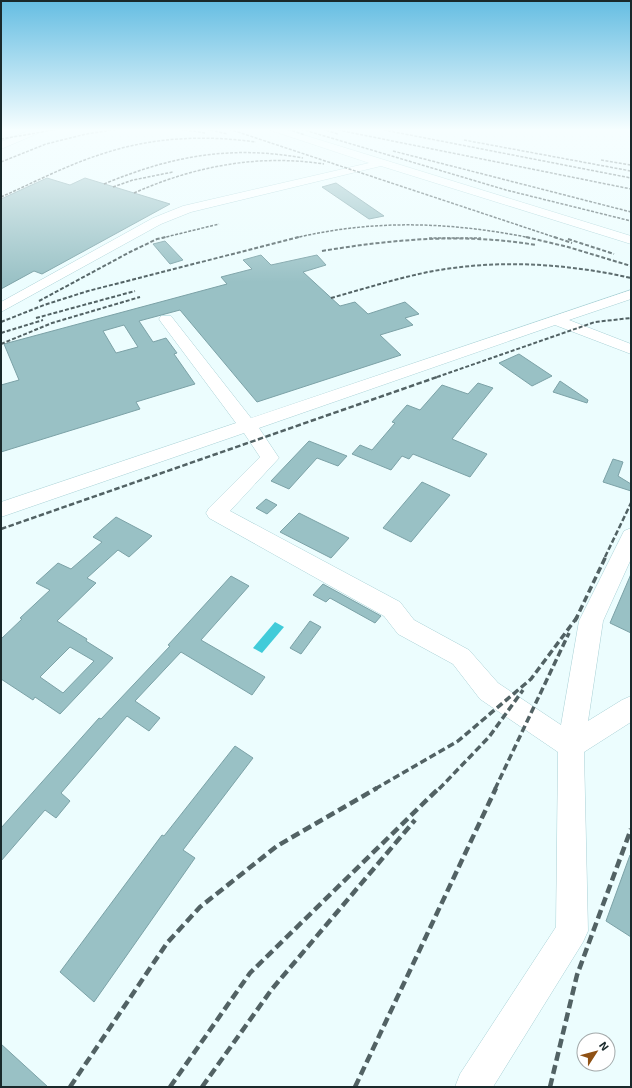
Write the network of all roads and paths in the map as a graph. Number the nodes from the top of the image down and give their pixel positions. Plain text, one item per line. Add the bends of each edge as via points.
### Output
1 (310, 180) edge
2 (435, 180) edge
3 (631, 240) edge
4 (631, 294) edge
5 (1, 308) edge
6 (166, 319) dead end
7 (555, 320) junction
8 (631, 348) edge
9 (248, 426) junction
10 (1, 510) edge
11 (631, 536) edge
12 (631, 708) edge
13 (571, 746) junction
14 (473, 1087) edge

1 - 5 lane via 187,209 157,221
2 - 3 lane
4 - 7 lane
6 - 9 lane
7 - 8 lane
7 - 9 lane
9 - 10 lane
9 - 13 lane via 270,458 216,513 392,609 406,627 461,657 489,691
11 - 13 lane via 591,621
12 - 13 lane
13 - 14 lane via 572,931

